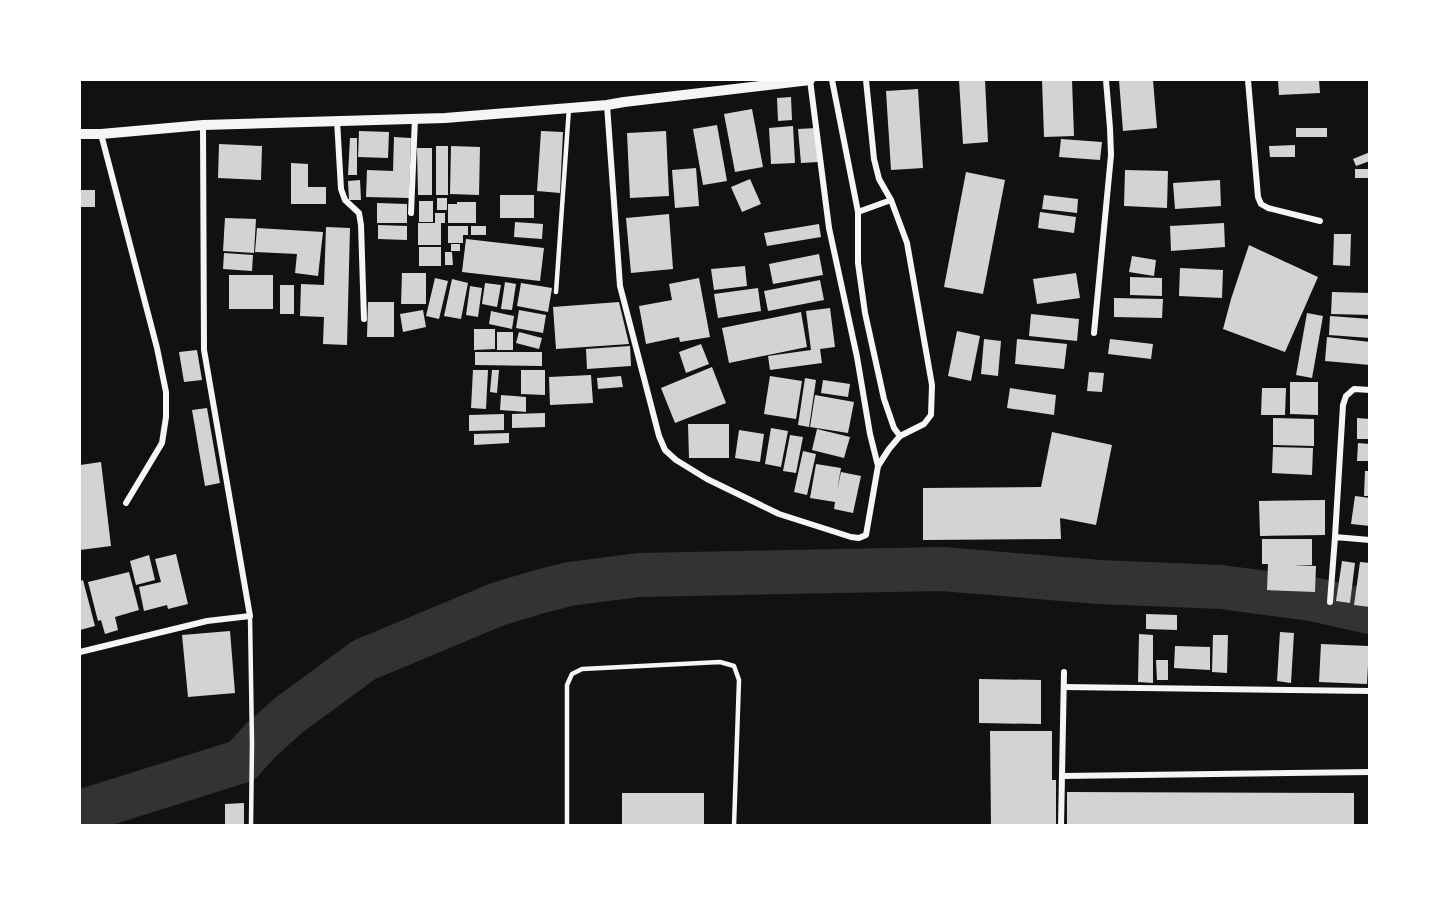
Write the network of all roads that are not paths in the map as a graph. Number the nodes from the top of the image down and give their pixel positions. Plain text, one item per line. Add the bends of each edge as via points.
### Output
1 (810, 80) edge
2 (832, 80) edge
3 (866, 80) edge
4 (1106, 80) edge
5 (1248, 80) edge
6 (607, 105) junction
7 (569, 108) junction
8 (415, 118) junction
9 (337, 120) junction
10 (203, 125) junction
11 (80, 134) edge
12 (101, 134) junction
13 (891, 200) junction
14 (858, 212) junction
15 (411, 213) dead end
16 (1320, 221) dead end
17 (556, 292) dead end
18 (364, 319) dead end
19 (1094, 333) dead end
20 (1370, 390) edge
21 (900, 436) junction
22 (878, 466) junction
23 (126, 503) dead end
24 (1335, 537) junction
25 (1370, 540) edge
26 (1330, 602) dead end
27 (250, 616) junction
28 (80, 652) edge
29 (1064, 672) dead end
30 (1064, 687) junction
31 (1370, 692) edge
32 (1370, 772) edge
33 (1062, 776) junction
34 (251, 825) edge
35 (567, 825) edge
36 (734, 825) edge
37 (1061, 825) edge

1 - 6 street
1 - 22 street via 829,228
2 - 14 street
3 - 13 street via 874,159 879,179
4 - 19 street via 1111,155
5 - 16 street via 1261,204
6 - 7 street
6 - 22 street via 620,286 665,450 707,479 779,514 860,538 866,535
7 - 8 street
7 - 17 lane
8 - 9 street
8 - 15 street
9 - 10 street
9 - 18 street via 341,189 345,200 359,213 361,225
10 - 12 street
10 - 27 street via 204,350
11 - 12 street
12 - 23 street via 166,392 162,442
13 - 14 street
13 - 21 street via 907,243 932,385 931,415 924,424
14 - 21 street via 858,263 865,313 884,399
20 - 24 street via 1354,389 1343,405
21 - 22 street
24 - 25 street
24 - 26 street
27 - 28 street via 207,621
27 - 34 lane
29 - 30 street
30 - 31 street
30 - 33 street
32 - 33 street
33 - 37 street
35 - 36 lane via 567,685 572,674 582,669 720,662 734,666 739,680

